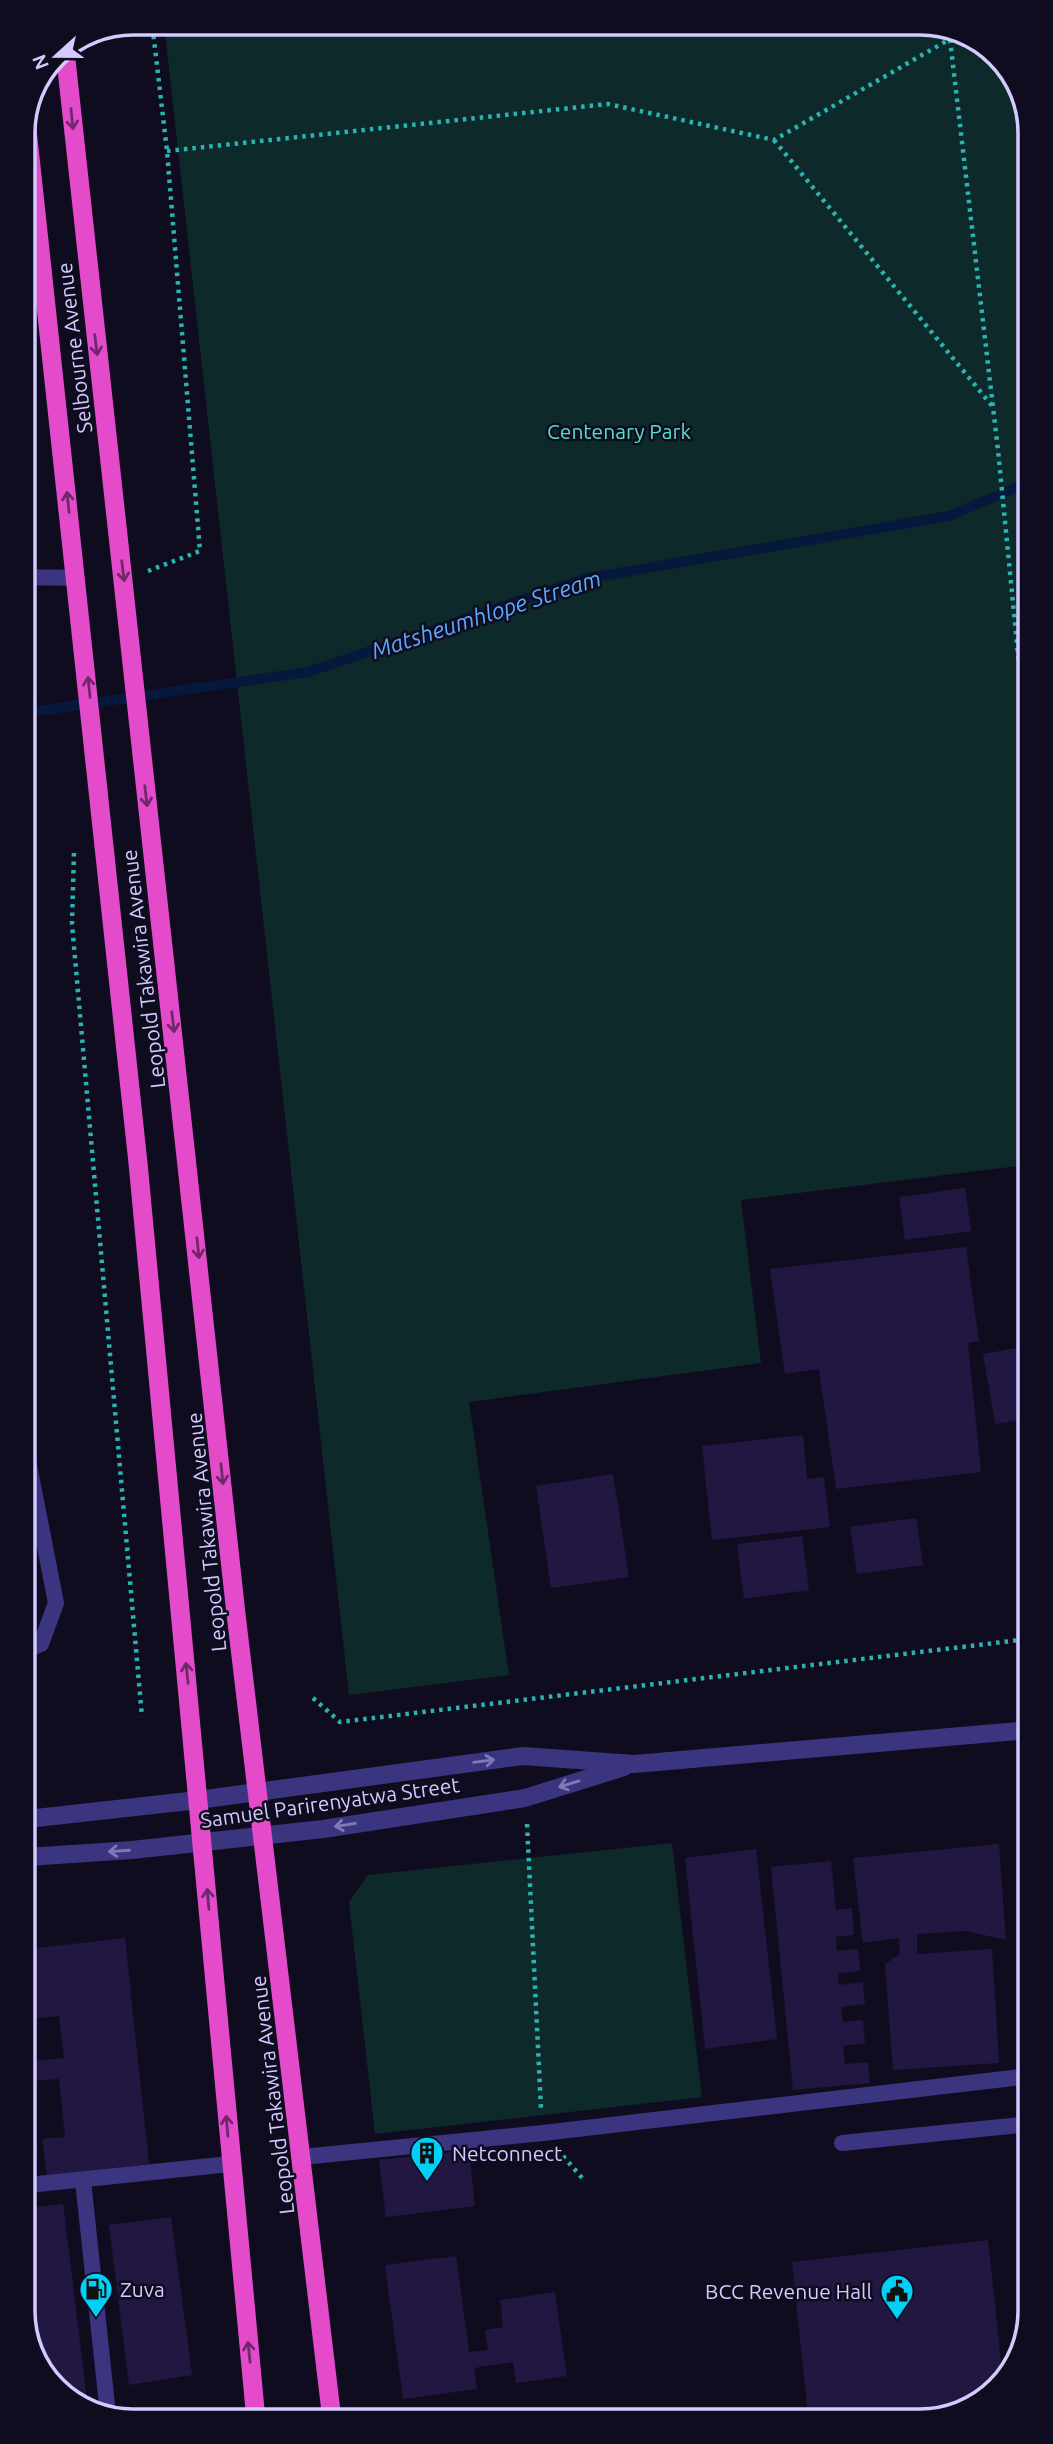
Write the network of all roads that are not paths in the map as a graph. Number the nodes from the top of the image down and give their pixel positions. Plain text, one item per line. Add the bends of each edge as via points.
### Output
1 (66, 62) edge
2 (35, 287) edge
3 (35, 578) edge
4 (76, 578) junction
5 (130, 639) joint
6 (84, 642) joint
7 (35, 1496) edge
8 (35, 1647) edge
9 (1018, 1731) edge
10 (634, 1764) junction
11 (259, 1792) junction
12 (198, 1800) junction
13 (35, 1818) edge
14 (264, 1835) junction
15 (202, 1842) junction
16 (35, 1856) edge
17 (1018, 2077) edge
18 (1018, 2125) edge
19 (842, 2143) dead end
20 (302, 2157) junction
21 (230, 2164) junction
22 (83, 2181) junction
23 (35, 2184) edge
24 (107, 2406) edge
25 (255, 2409) edge
26 (331, 2409) edge

1 -> 5 highway, Selbourne Avenue
4 -> 2 highway, Selbourne Avenue
3 - 4 lane
4 - 6 highway, Selbourne Avenue
5 -> 11 highway, Leopold Takawira Avenue
12 -> 6 highway, Leopold Takawira Avenue
7 - 8 lane via 56,1603 41,1644
9 - 10 street, Samuel Parirenyatwa Street
11 -> 10 street, Samuel Parirenyatwa Street via 523,1756
10 -> 14 street, Samuel Parirenyatwa Street via 525,1798
11 - 12 street, Samuel Parirenyatwa Street
11 - 14 highway, Leopold Takawira Avenue
12 - 13 street, Samuel Parirenyatwa Street
12 - 15 highway, Leopold Takawira Avenue
14 - 15 street, Samuel Parirenyatwa Street
14 - 20 highway, Leopold Takawira Avenue
15 -> 16 street, Samuel Parirenyatwa Street
21 -> 15 highway, Leopold Takawira Avenue
17 - 20 lane
18 - 19 lane
20 - 26 highway, Leopold Takawira Avenue
21 - 22 lane
25 -> 21 highway, Leopold Takawira Avenue
22 - 23 lane
22 - 24 lane

